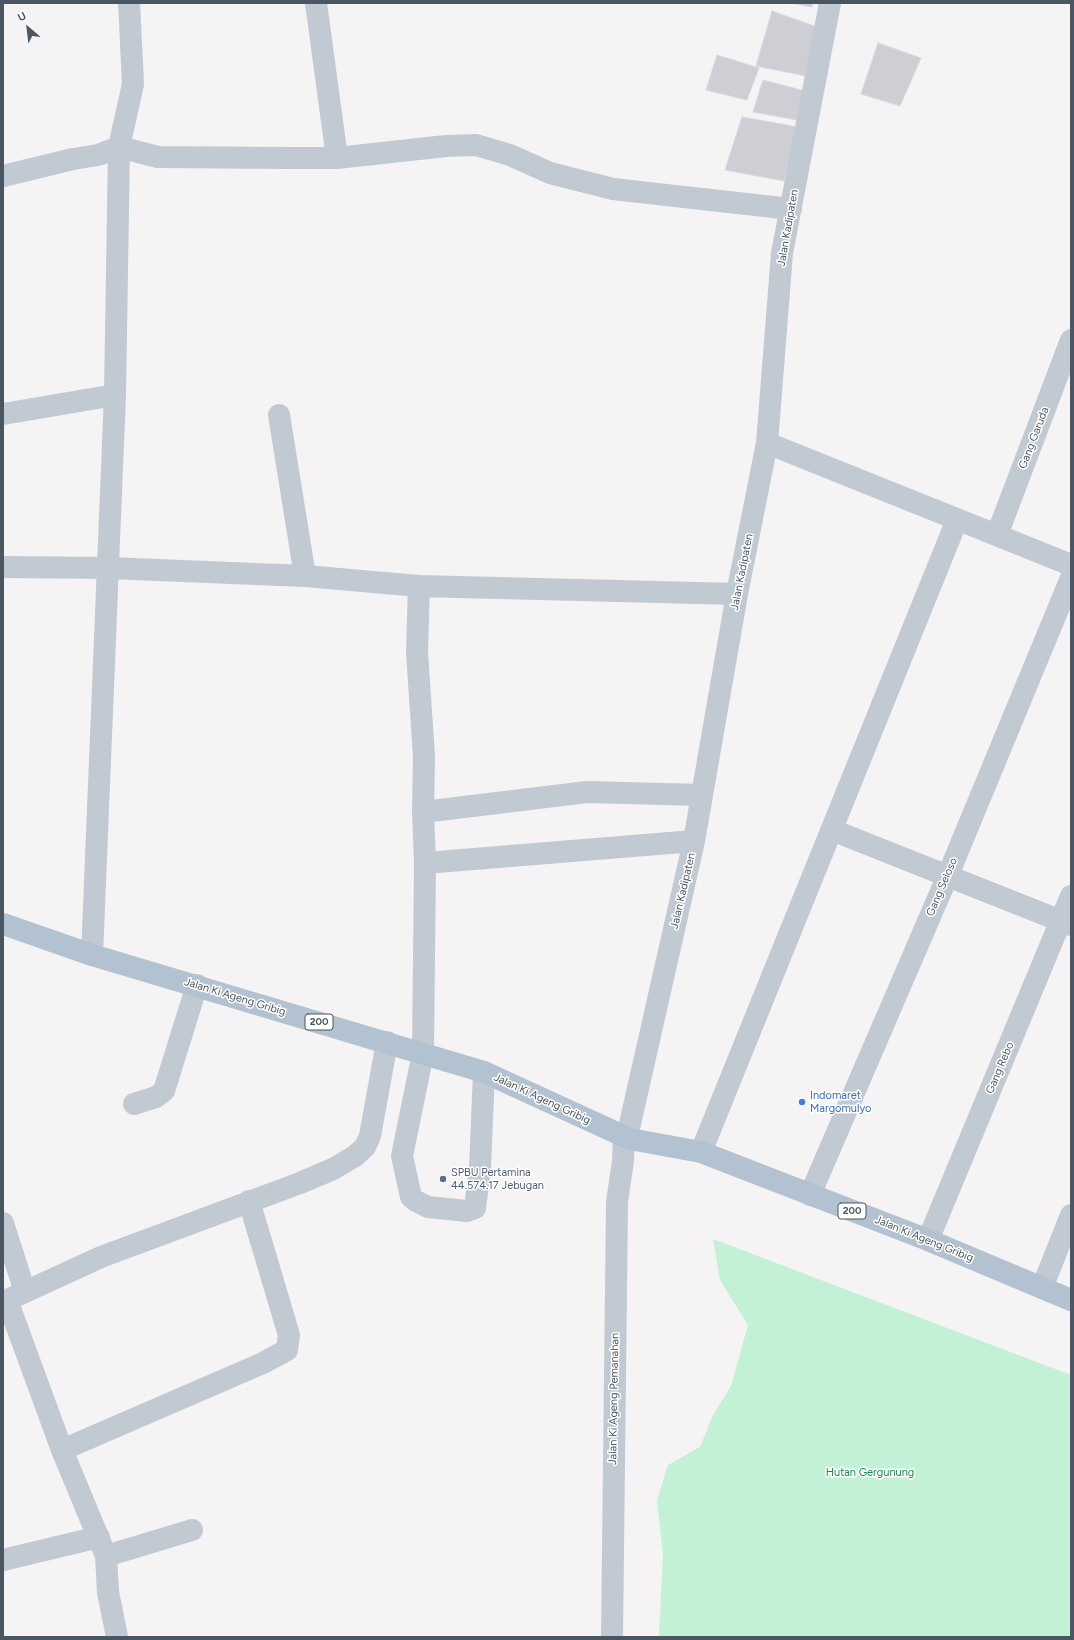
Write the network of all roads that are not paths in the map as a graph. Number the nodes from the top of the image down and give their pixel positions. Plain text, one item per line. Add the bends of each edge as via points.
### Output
1 (129, 3) edge
2 (316, 3) edge
3 (830, 3) edge
4 (119, 147) junction
5 (337, 158) junction
6 (3, 176) edge
7 (791, 209) junction
8 (1071, 340) edge
9 (115, 395) junction
10 (3, 414) edge
11 (278, 415) dead end
12 (767, 443) junction
13 (958, 520) junction
14 (997, 535) junction
15 (1071, 565) edge
16 (3, 567) edge
17 (109, 568) junction
18 (305, 576) junction
19 (1071, 578) edge
20 (419, 586) junction
21 (737, 594) junction
22 (702, 795) junction
23 (423, 812) junction
24 (832, 830) junction
25 (694, 841) junction
26 (425, 863) junction
27 (948, 875) junction
28 (1071, 896) edge
29 (1066, 923) edge
30 (3, 924) edge
31 (92, 955) junction
32 (197, 986) junction
33 (386, 1042) junction
34 (423, 1053) junction
35 (484, 1072) junction
36 (134, 1104) dead end
37 (627, 1138) junction
38 (701, 1152) junction
39 (810, 1195) junction
40 (249, 1201) junction
41 (1071, 1215) edge
42 (3, 1223) edge
43 (928, 1240) junction
44 (1042, 1288) junction
45 (12, 1298) edge
46 (1071, 1300) edge
47 (62, 1450) junction
48 (192, 1530) dead end
49 (102, 1547) junction
50 (3, 1560) edge
51 (117, 1637) edge
52 (612, 1637) edge

1 - 4 street via 133,84
2 - 5 street
3 - 7 street, Jalan Kadipaten
4 - 5 street via 158,158
4 - 6 street via 98,155
4 - 9 street
5 - 7 street via 476,145 510,155 550,173 613,189
7 - 12 street, Jalan Kadipaten via 782,253
8 - 14 street, Gang Garuda
9 - 10 street
9 - 17 street
11 - 18 street
12 - 13 street
12 - 21 street, Jalan Kadipaten
13 - 14 street
13 - 24 street
14 - 15 street
16 - 17 street
17 - 18 street
17 - 31 street
18 - 20 street
19 - 27 street, Gang Seloso
20 - 21 street
20 - 23 street via 417,652 424,757
21 - 22 street, Jalan Kadipaten
22 - 23 street via 587,792
22 - 25 street, Jalan Kadipaten
23 - 26 street
24 - 27 street
24 - 38 street
25 - 26 street
25 - 37 street, Jalan Kadipaten
26 - 34 street
27 - 29 street
27 - 39 street, Gang Seloso
28 - 29 street, Gang Rebo
29 - 43 street, Gang Rebo
30 - 31 main road, Jalan Ki Ageng Gribig / 200
31 - 32 main road, Jalan Ki Ageng Gribig / 200
32 - 33 main road, Jalan Ki Ageng Gribig / 200
32 - 36 street via 164,1091 156,1098
33 - 34 main road, Jalan Ki Ageng Gribig / 200
33 - 40 street via 370,1136 364,1147 356,1156 333,1169
34 - 35 main road, Jalan Ki Ageng Gribig / 200
34 - 35 street via 402,1156 412,1197 428,1207 467,1211 475,1208 480,1168
35 - 37 main road, Jalan Ki Ageng Gribig / 200
37 - 38 main road, Jalan Ki Ageng Gribig / 200
37 - 52 street, Jalan Ki Ageng Pemanahan via 617,1202
38 - 39 main road, Jalan Ki Ageng Gribig / 200
39 - 43 main road, Jalan Ki Ageng Gribig / 200
40 - 45 street via 101,1257
40 - 47 street via 289,1335 287,1350 263,1363
41 - 44 street
42 - 45 street
43 - 44 main road, Jalan Ki Ageng Gribig / 200
44 - 46 main road, Jalan Ki Ageng Gribig / 200
45 - 47 street
47 - 49 street
48 - 49 street
49 - 50 street
49 - 51 street

